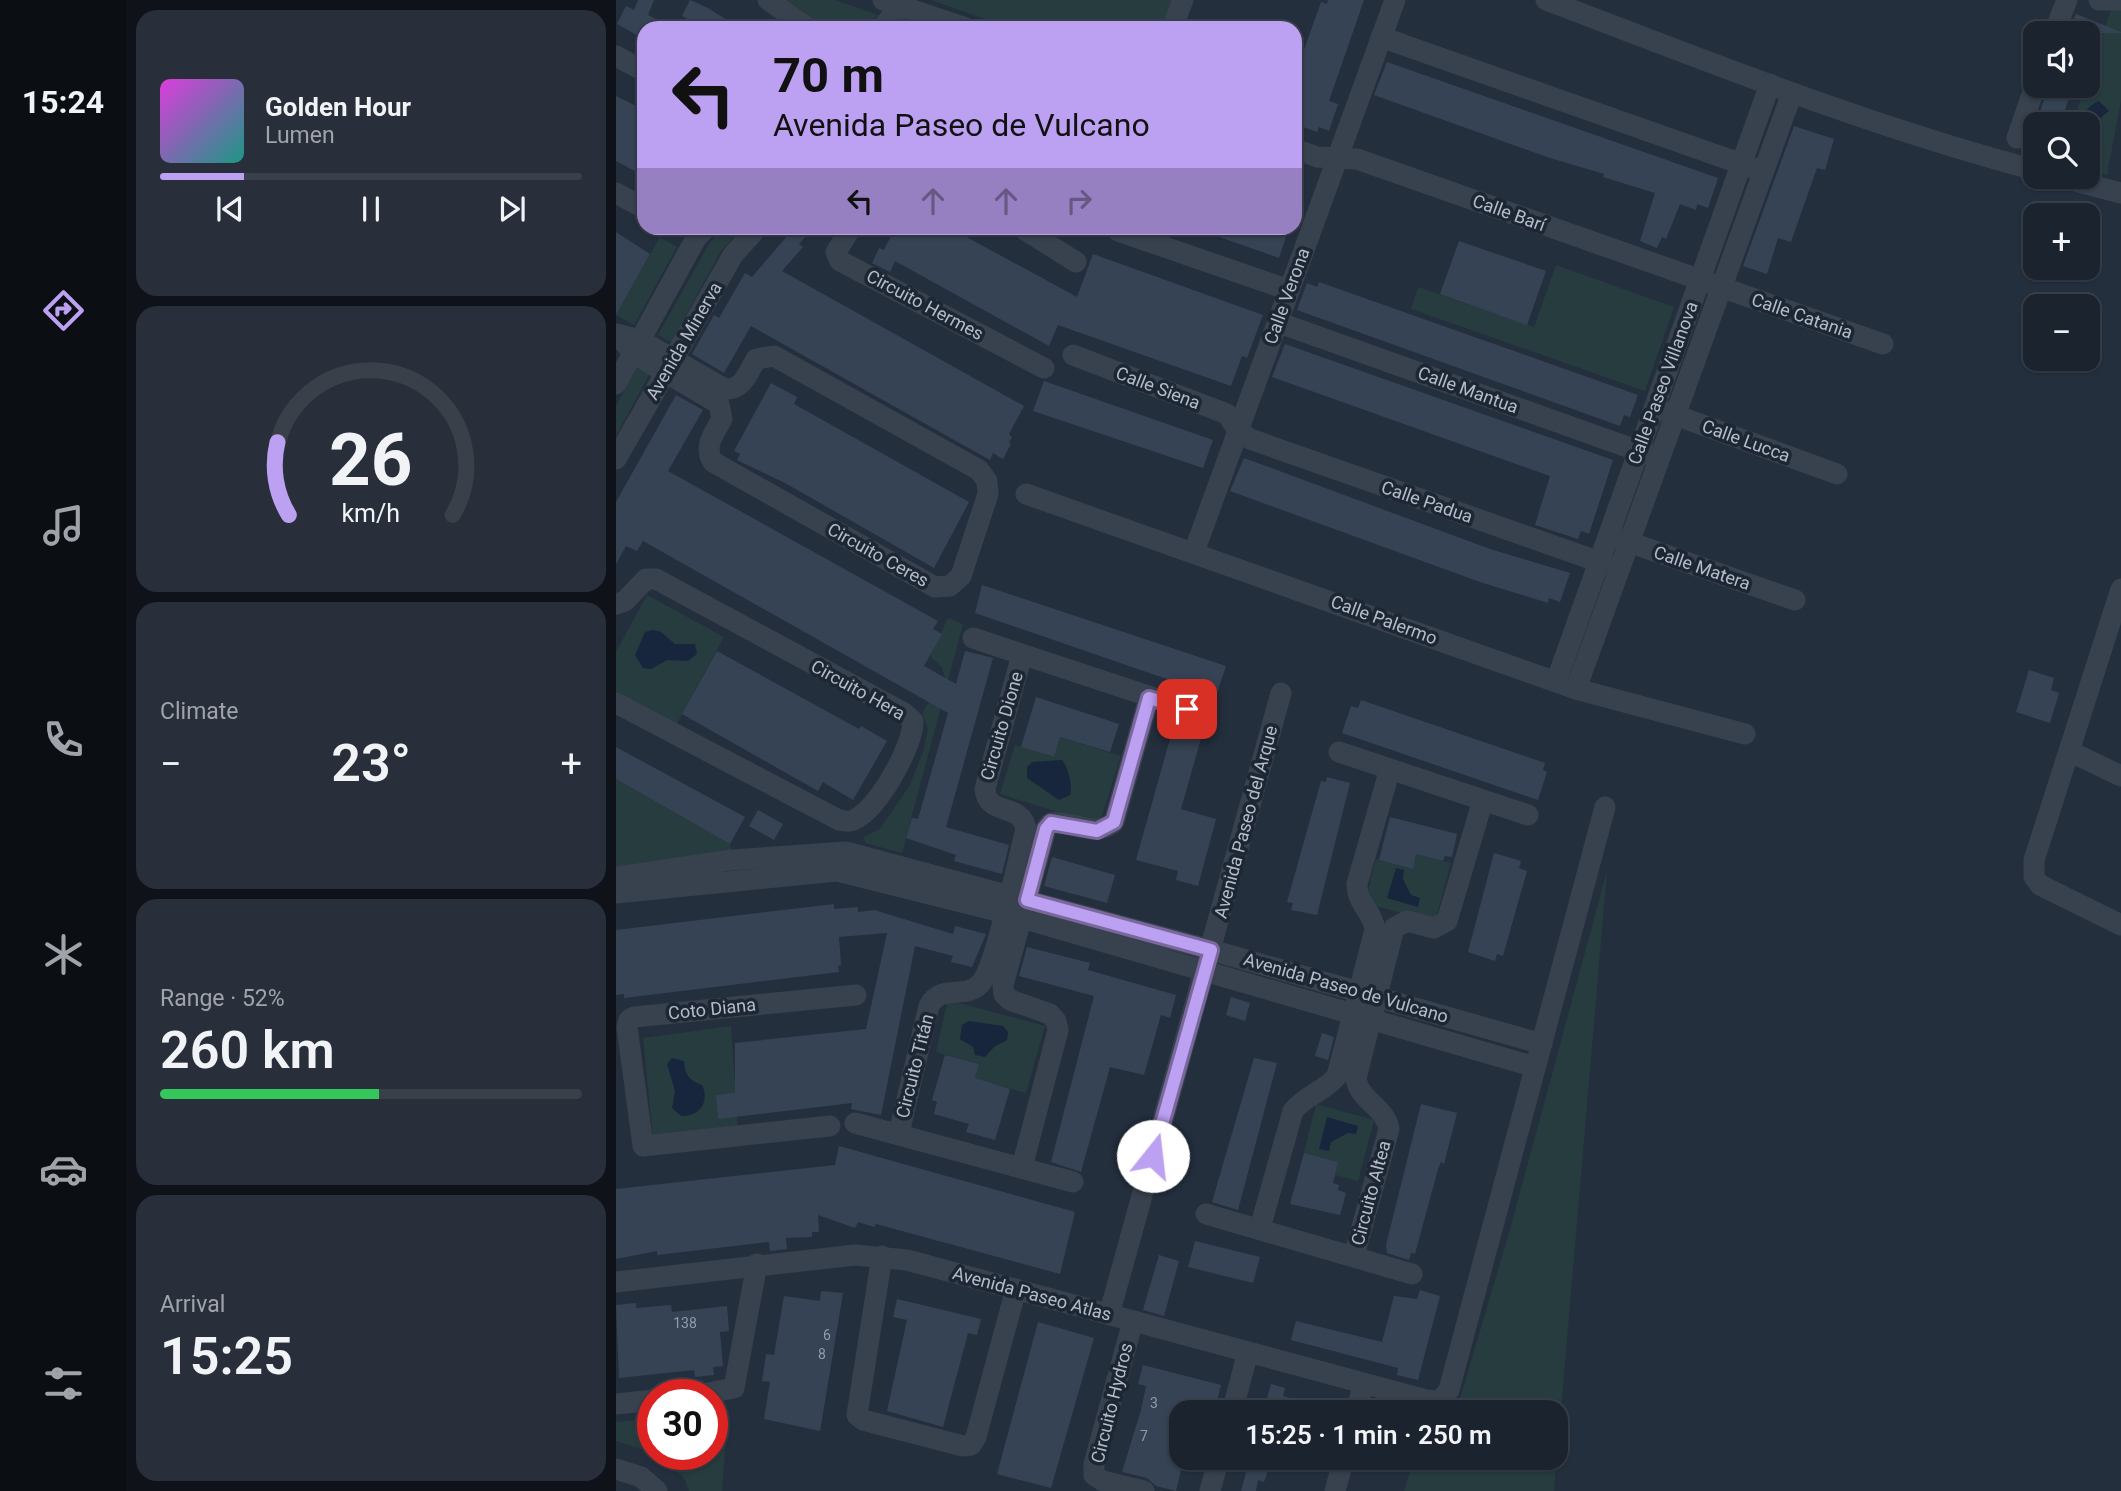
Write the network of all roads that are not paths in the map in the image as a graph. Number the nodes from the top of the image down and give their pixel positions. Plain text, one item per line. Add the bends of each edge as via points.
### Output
1 (768, 0) edge
2 (1183, 0) edge
3 (1395, 0) edge
4 (1546, 0) edge
5 (2068, 0) edge
6 (2087, 0) edge
7 (2098, 0) edge
8 (2121, 0) edge
9 (890, 12) edge
10 (798, 21) edge
11 (917, 21) edge
12 (1175, 21) edge
13 (2059, 21) edge
14 (1381, 37) junction
15 (616, 56) edge
16 (637, 67) edge
17 (1770, 84) junction
18 (1792, 93) junction
19 (2031, 98) edge
20 (2017, 138) dead end
21 (1302, 152) edge
22 (1338, 159) junction
23 (1741, 164) junction
24 (2023, 167) edge
25 (1762, 172) junction
26 (2100, 187) edge
27 (616, 193) edge
28 (2121, 193) edge
29 (637, 204) edge
30 (692, 235) edge
31 (751, 235) edge
32 (845, 235) edge
33 (1033, 235) edge
34 (1130, 235) edge
35 (1076, 262) dead end
36 (1699, 282) junction
37 (1720, 288) junction
38 (1289, 290) junction
39 (1277, 322) junction
40 (627, 341) edge
41 (1883, 344) dead end
42 (1073, 355) dead end
43 (669, 366) junction
44 (1044, 368) dead end
45 (616, 384) edge
46 (1654, 408) junction
47 (1675, 415) junction
48 (1237, 429) junction
49 (1648, 455) junction
50 (616, 458) edge
51 (1837, 474) dead end
52 (1026, 494) dead end
53 (1608, 535) junction
54 (1630, 543) junction
55 (1194, 552) junction
56 (1599, 562) junction
57 (1620, 570) junction
58 (2121, 589) edge
59 (1795, 600) dead end
60 (616, 604) edge
61 (2117, 613) edge
62 (973, 638) dead end
63 (1022, 655) junction
64 (1556, 682) junction
65 (1576, 689) junction
66 (1281, 693) dead end
67 (1149, 698) junction
68 (616, 703) edge
69 (1206, 715) dead end
70 (1745, 734) dead end
71 (2069, 751) junction
72 (1339, 752) dead end
73 (1390, 769) junction
74 (2121, 776) edge
75 (1483, 800) junction
76 (1605, 807) dead end
77 (1528, 815) dead end
78 (732, 870) junction
79 (616, 877) edge
80 (616, 893) edge
81 (1016, 906) junction
82 (2121, 925) edge
83 (1211, 950) junction
84 (1205, 971) junction
85 (1368, 994) junction
86 (856, 995) dead end
87 (1362, 1016) junction
88 (1542, 1044) junction
89 (1535, 1067) junction
90 (625, 1089) edge
91 (855, 1123) dead end
92 (830, 1126) dead end
93 (899, 1133) junction
94 (1022, 1167) junction
95 (1073, 1182) dead end
96 (1206, 1214) dead end
97 (1260, 1228) junction
98 (883, 1256) junction
99 (1354, 1256) junction
100 (757, 1265) junction
101 (1412, 1274) dead end
102 (616, 1282) edge
103 (1016, 1289) junction
104 (1109, 1315) junction
105 (1133, 1321) junction
106 (1248, 1352) junction
107 (1364, 1384) junction
108 (728, 1389) edge
109 (1235, 1400) edge
110 (1359, 1400) edge
111 (637, 1402) edge
112 (616, 1404) edge
113 (616, 1469) edge
114 (1216, 1470) edge
115 (1341, 1470) edge
116 (657, 1491) edge
117 (1143, 1491) edge
118 (1210, 1491) edge
119 (1335, 1491) edge

1 - 10 street
2 - 12 street
3 - 14 street, Calle Verona
4 - 17 street
5 - 6 street
5 - 13 street
7 - 8 street
9 - 11 street
14 - 22 street, Calle Verona
14 - 23 street
15 - 16 street
17 - 18 street
17 - 23 street, Calle Paseo Villanova
18 - 24 street
18 - 25 street, Calle Paseo Villanova
19 - 20 street
21 - 22 street, Calle Barí
22 - 36 street, Calle Barí via 1357,159
22 - 38 street, Calle Verona
23 - 25 street
23 - 36 street, Calle Paseo Villanova
25 - 37 street, Calle Paseo Villanova
26 - 28 street
27 - 29 street
30 - 40 street
31 - 43 street, Avenida Minerva via 733,255
32 - 44 street, Circuito Hermes via 836,252 840,261
33 - 35 street
34 - 38 street
36 - 37 street, Calle Barí
36 - 46 street, Calle Paseo Villanova
37 - 41 street, Calle Catania
37 - 47 street, Calle Paseo Villanova
38 - 39 street, Calle Verona
39 - 48 street, Calle Verona
39 - 49 street, Calle Mantua
40 - 43 street
40 - 45 street
42 - 48 street, Calle Siena via 1227,414
43 - 43 street, Circuito Ceres via 719,404 722,419 708,444 713,462 935,587 950,586 961,576 988,494 987,481 979,470 774,356 756,359 734,390
43 - 50 street, Avenida Minerva
46 - 47 street, Calle Lucca
46 - 49 street, Calle Paseo Villanova
47 - 49 street, Calle Paseo Villanova
47 - 51 street, Calle Lucca
48 - 55 street, Calle Verona
48 - 56 street, Calle Padua via 1250,439
49 - 53 street, Calle Paseo Villanova
49 - 54 street, Calle Paseo Villanova
52 - 55 street, Calle Palermo
53 - 54 street, Calle Matera
53 - 56 street, Calle Paseo Villanova
54 - 57 street, Calle Paseo Villanova
54 - 59 street, Calle Matera
55 - 64 street, Calle Palermo
56 - 57 street, Calle Padua
56 - 64 street, Calle Paseo Villanova
57 - 65 street, Calle Paseo Villanova
58 - 61 street
60 - 68 street, Circuito Hera via 646,579 656,579 904,713 913,721 914,734 890,783 850,821 839,820
61 - 71 street
62 - 63 street, Circuito Dione
63 - 67 street, Circuito Dione
63 - 81 street, Circuito Dione via 985,789 991,806 1025,820
64 - 65 street, Calle Palermo
65 - 70 street, Calle Palermo
66 - 83 street, Avenida Paseo del Arque
67 - 69 street, Circuito Dione
67 - 81 street via 1114,822 1097,831 1051,823
71 - 74 street
71 - 82 street via 2034,860 2034,877 2040,885
72 - 73 street
73 - 75 street
73 - 85 street via 1357,884 1359,901 1370,911 1375,930
75 - 77 street
75 - 85 street via 1447,921 1434,928 1407,921 1394,928
76 - 88 street
78 - 79 street, Avenida Paseo de Vulcano
78 - 80 street, Avenida Paseo de Vulcano
78 - 81 street, Avenida Paseo de Vulcano via 836,871
81 - 83 street, Avenida Paseo de Vulcano
81 - 84 street, Avenida Paseo de Vulcano
81 - 93 street, Circuito Titán via 979,986 941,993 929,1006
81 - 94 street via 1004,994 1050,1014 1058,1030
83 - 84 street, Avenida Paseo del Arque
83 - 85 street, Avenida Paseo de Vulcano
84 - 87 street, Avenida Paseo de Vulcano
84 - 104 street, Avenida Paseo del Arque
85 - 87 street
85 - 88 street, Avenida Paseo de Vulcano
86 - 90 street, Coto Diana via 634,1017 627,1027
87 - 89 street, Avenida Paseo de Vulcano
87 - 97 street via 1337,1076 1302,1099 1293,1111
87 - 99 street, Circuito Altea via 1357,1087 1387,1117 1389,1129
88 - 89 street
89 - 107 street, Avenida Paseo Atlas via 1449,1391 1440,1401
90 - 92 street, Coto Diana via 640,1140 650,1148
91 - 93 street
93 - 94 street, Circuito Titán
94 - 95 street, Circuito Titán
96 - 97 street, Circuito Altea
97 - 99 street, Circuito Altea
98 - 100 street, Avenida Paseo Atlas
98 - 103 street, Avenida Paseo Atlas
98 - 103 street via 857,1415 962,1446 971,1445 975,1437
99 - 101 street, Circuito Altea
100 - 102 street, Avenida Paseo Atlas
100 - 108 street via 734,1388
103 - 104 street, Avenida Paseo Atlas
104 - 105 street, Avenida Paseo Atlas
105 - 106 street, Avenida Paseo Atlas
105 - 117 street, Circuito Hydros via 1094,1475
106 - 107 street, Avenida Paseo Atlas
106 - 109 street
107 - 110 street
111 - 112 street
113 - 116 street via 641,1477
114 - 118 street
115 - 119 street

